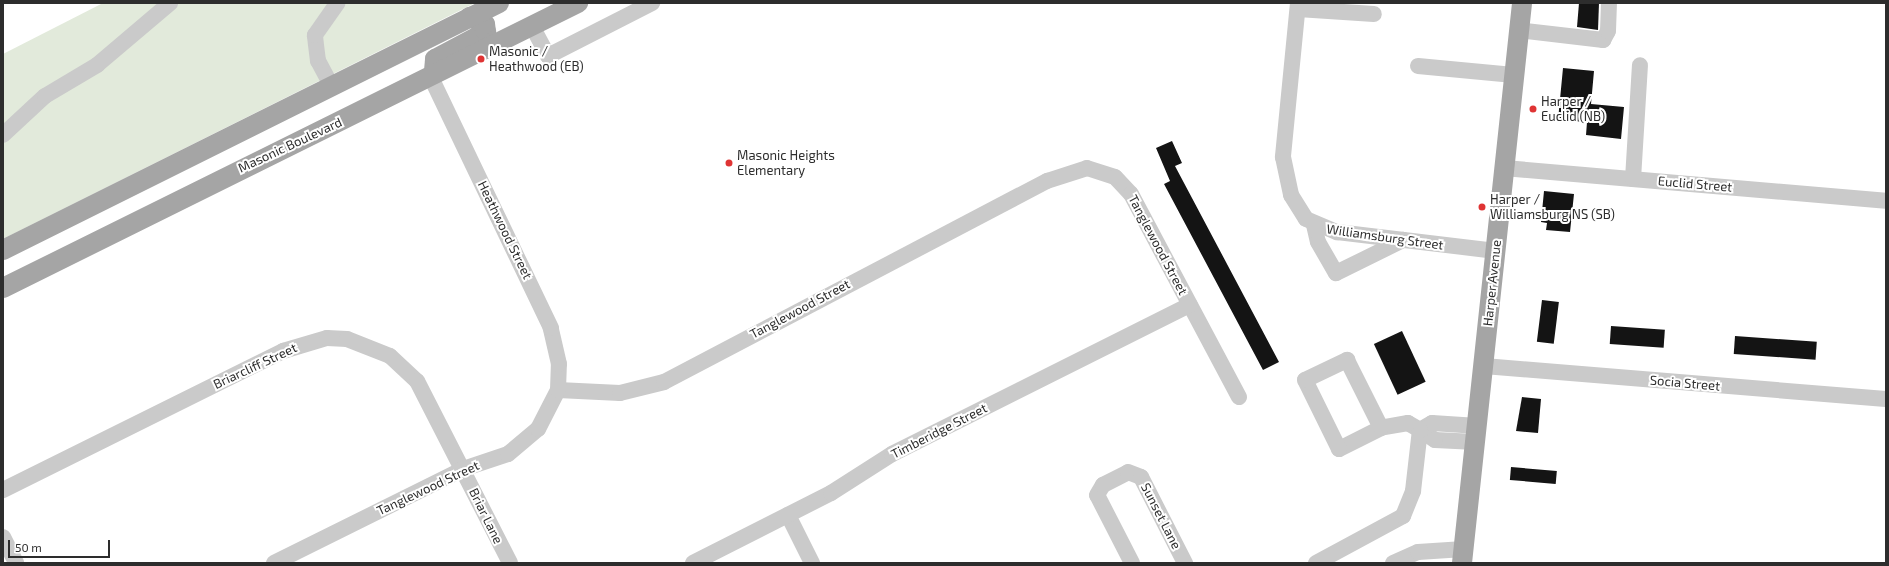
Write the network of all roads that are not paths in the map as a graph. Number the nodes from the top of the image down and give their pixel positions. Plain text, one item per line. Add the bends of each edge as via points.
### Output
1 (170, 3) edge
2 (337, 3) edge
3 (499, 3) edge
4 (578, 3) edge
5 (652, 3) edge
6 (1522, 3) edge
7 (1609, 3) edge
8 (1298, 6) edge
9 (562, 9) edge
10 (1374, 14) dead end
11 (470, 17) junction
12 (532, 26) junction
13 (1518, 30) junction
14 (1640, 65) dead end
15 (1418, 66) dead end
16 (1514, 75) junction
17 (432, 76) junction
18 (332, 87) junction
19 (263, 121) junction
20 (3, 135) edge
21 (1504, 168) junction
22 (1633, 179) junction
23 (208, 183) junction
24 (1886, 201) edge
25 (1314, 225) junction
26 (1403, 240) junction
27 (3, 250) edge
28 (1496, 252) junction
29 (3, 288) edge
30 (1190, 305) junction
31 (1484, 366) junction
32 (558, 390) junction
33 (1239, 397) dead end
34 (1886, 399) edge
35 (1381, 428) junction
36 (1420, 430) junction
37 (1477, 434) junction
38 (463, 469) junction
39 (3, 490) edge
40 (788, 515) junction
41 (3, 537) edge
42 (1463, 556) edge
43 (16, 563) edge
44 (274, 563) edge
45 (510, 563) edge
46 (692, 563) edge
47 (812, 563) edge
48 (1132, 563) edge
49 (1185, 563) edge
50 (1316, 563) edge
51 (1394, 563) edge

1 - 20 street via 88,71 45,96
2 - 18 street via 315,35 318,61
3 - 11 main road
4 - 9 main road, Masonic Boulevard
5 - 12 street via 548,56
6 - 13 main road, Harper Avenue
7 - 13 street via 1608,32 1603,40
8 - 10 street
8 - 25 street, Williamsburg Street via 1283,169 1298,208
9 - 12 main road, Masonic Boulevard
11 - 17 main road via 485,24 486,32 435,59
11 - 18 main road
12 - 17 main road, Masonic Boulevard
13 - 16 main road, Harper Avenue
14 - 22 street
15 - 16 street
16 - 21 main road, Harper Avenue
17 - 23 main road, Masonic Boulevard
17 - 32 street, Heathwood Street via 552,328 559,364
18 - 19 main road
19 - 23 main road via 231,148 196,168 199,179
19 - 27 main road
21 - 22 street, Euclid Street
21 - 28 main road, Harper Avenue
22 - 24 street, Euclid Street
23 - 29 main road, Masonic Boulevard
25 - 26 street, Williamsburg Street via 1336,232
25 - 26 street via 1318,242 1336,273
26 - 28 street, Williamsburg Street
28 - 31 main road, Harper Avenue
30 - 32 street, Tanglewood Street via 1132,194 1115,177 1086,168 1047,181 664,382 620,393
30 - 33 street, Tanglewood Street
30 - 40 street, Timberidge Street via 892,454 831,493
31 - 34 street, Socia Street
31 - 37 main road, Harper Avenue
32 - 38 street, Tanglewood Street via 545,419 523,444 508,454
35 - 35 street via 1338,449 1305,380 1347,360
35 - 36 street via 1408,423
36 - 37 street via 1435,440
36 - 50 street via 1413,491 1403,516
37 - 42 main road, Harper Avenue
38 - 39 street, Briarcliff Street via 423,393 405,368 371,346 327,338 283,351
38 - 44 street, Tanglewood Street
38 - 45 street, Briar Lane
40 - 46 street, Timberidge Street
40 - 47 street
41 - 43 street
42 - 51 street via 1418,552
48 - 49 street, Sunset Lane via 1097,495 1104,485 1128,472 1141,478

